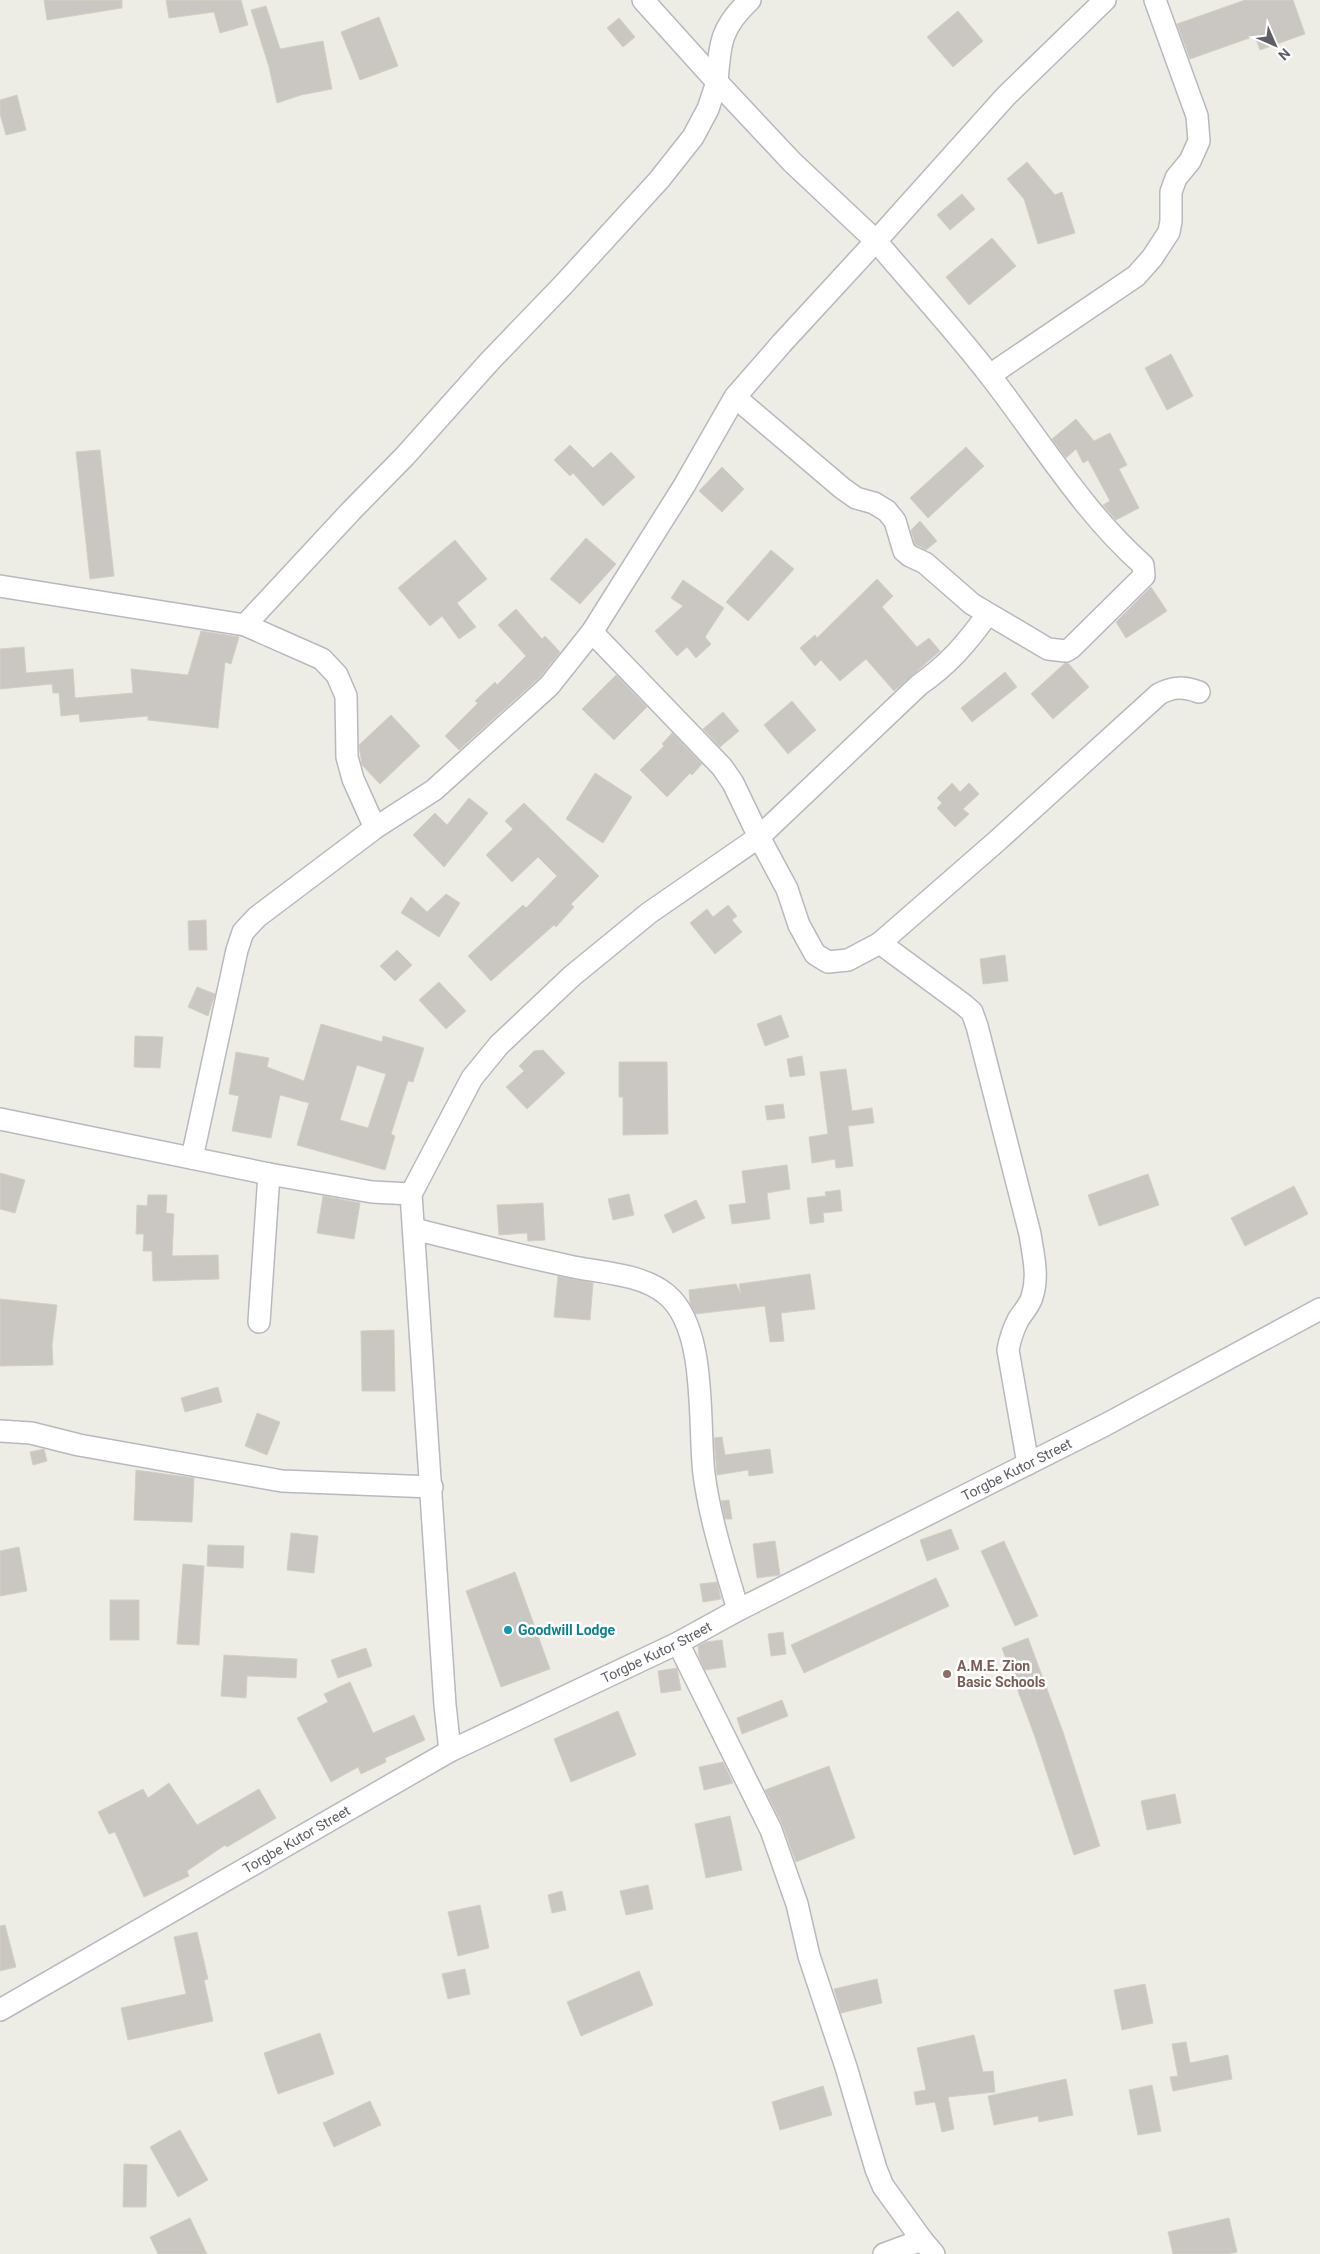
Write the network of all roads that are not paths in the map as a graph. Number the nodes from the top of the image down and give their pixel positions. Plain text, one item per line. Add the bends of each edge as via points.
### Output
1 (643, 0) edge
2 (750, 0) edge
3 (1105, 0) edge
4 (1155, 0) edge
5 (717, 82) junction
6 (876, 241) junction
7 (990, 375) junction
8 (735, 397) junction
9 (0, 586) edge
10 (987, 614) junction
11 (245, 624) junction
12 (592, 632) junction
13 (1199, 692) dead end
14 (375, 828) junction
15 (759, 837) junction
16 (880, 943) junction
17 (0, 1119) edge
18 (192, 1158) junction
19 (269, 1174) junction
20 (411, 1194) junction
21 (414, 1229) junction
22 (1320, 1308) edge
23 (259, 1322) dead end
24 (0, 1431) edge
25 (1028, 1464) junction
26 (432, 1487) junction
27 (738, 1610) junction
28 (678, 1643) junction
29 (450, 1751) junction
30 (0, 2010) edge
31 (928, 2247) edge
32 (884, 2254) edge

1 - 5 street
2 - 5 street via 726,29 720,45
3 - 6 street via 1006,96
4 - 7 street via 1197,116 1199,141 1171,192 1169,232 1136,276
5 - 6 street via 792,162
5 - 11 street via 708,109 693,137 659,180
6 - 7 street
6 - 8 street
7 - 10 street via 1092,512 1143,565 1145,571 1139,584 1066,651 1048,649
8 - 10 street via 842,488 856,498 887,511 895,521 904,551 925,563
8 - 12 street via 684,486
9 - 11 street
10 - 15 street via 962,649 940,671 919,685
11 - 14 street via 322,659 337,675 346,696 347,757 352,779
12 - 14 street via 549,686 481,749 434,790
12 - 15 street via 722,767
13 - 16 street via 1182,687 1159,694
14 - 18 street via 257,917 243,932
15 - 16 street via 787,889 799,925 815,954 828,962 848,960
15 - 20 street via 649,913 572,976 499,1045 472,1078
16 - 25 street via 964,1005 972,1012 977,1026 1035,1263 1032,1298 1011,1335 1008,1350
17 - 18 street
18 - 19 street
19 - 20 street via 372,1192
19 - 23 street
20 - 21 street
21 - 26 street
21 - 27 street via 644,1281 666,1294 681,1310 689,1327 698,1367 704,1475
22 - 25 street, Torgbe Kutor Street
24 - 26 street via 31,1433 79,1445 282,1481
25 - 27 street, Torgbe Kutor Street
26 - 29 street
27 - 28 street, Torgbe Kutor Street
28 - 29 street, Torgbe Kutor Street
28 - 31 street via 771,1830 797,1904 809,1956 879,2178
29 - 30 street, Torgbe Kutor Street
31 - 32 street

